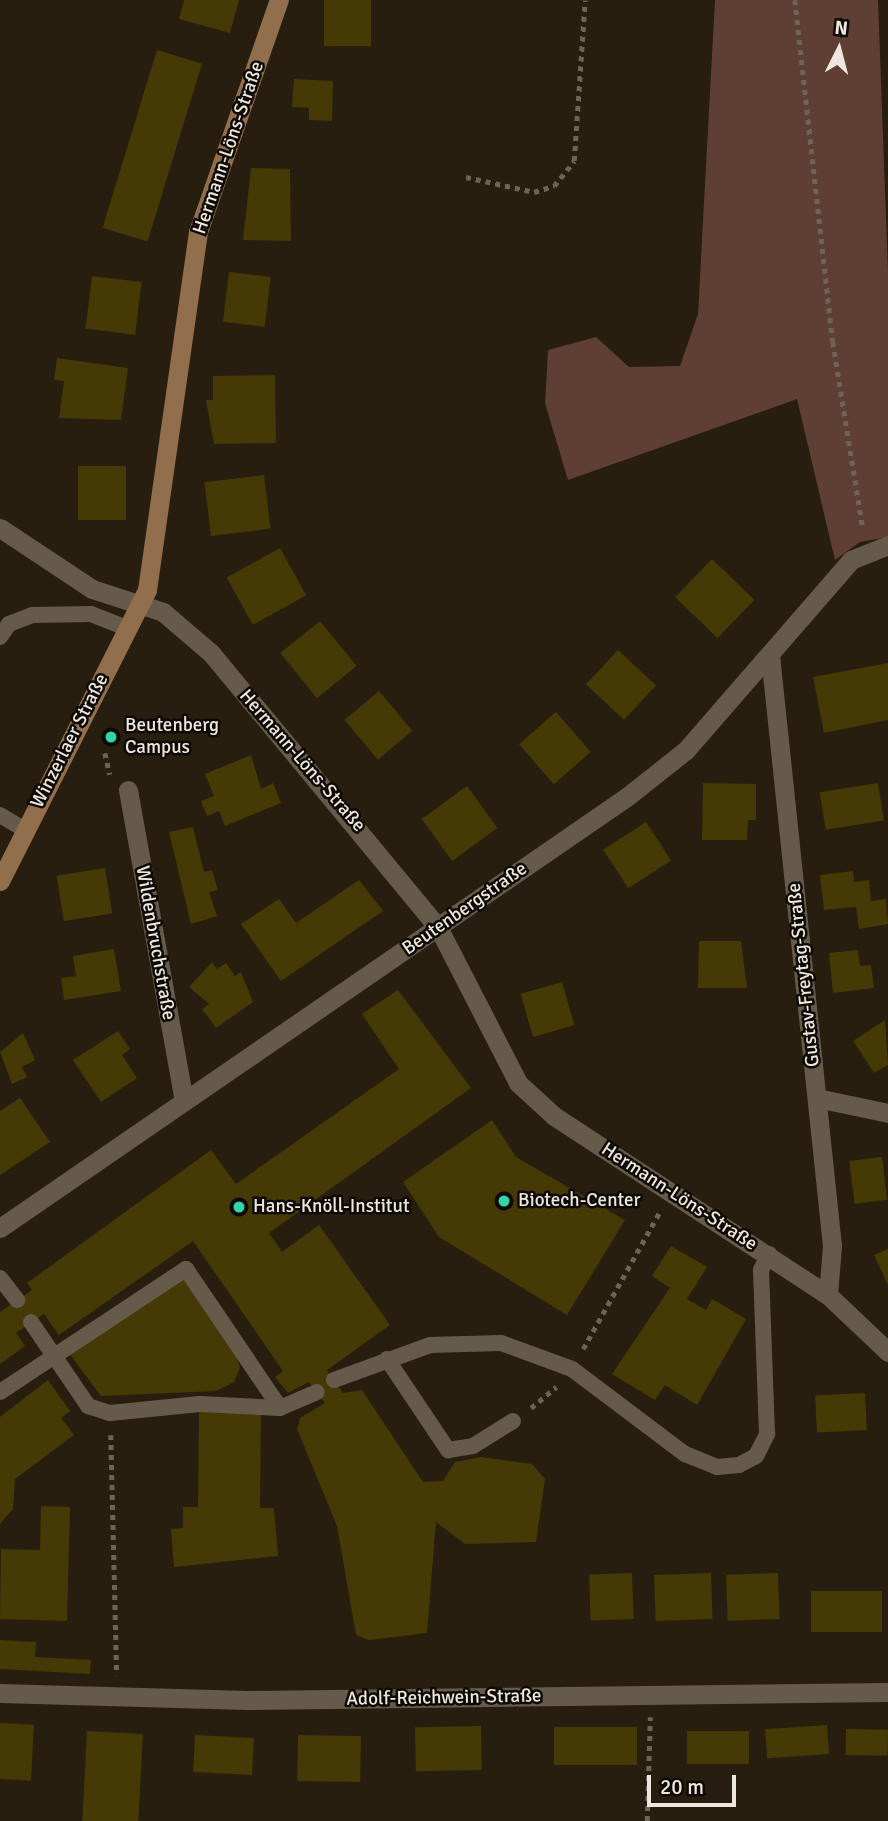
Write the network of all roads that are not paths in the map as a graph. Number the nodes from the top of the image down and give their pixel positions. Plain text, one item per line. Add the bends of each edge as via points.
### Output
1 (279, 0) edge
2 (0, 528) edge
3 (888, 545) edge
4 (141, 602) junction
5 (129, 629) junction
6 (0, 637) edge
7 (770, 655) junction
8 (128, 790) dead end
9 (0, 815) edge
10 (25, 830) junction
11 (0, 881) edge
12 (439, 929) junction
13 (183, 1096) junction
14 (817, 1098) junction
15 (888, 1113) edge
16 (0, 1228) edge
17 (769, 1255) junction
18 (0, 1278) edge
19 (828, 1295) junction
20 (16, 1300) dead end
21 (31, 1322) dead end
22 (888, 1352) edge
23 (50, 1353) junction
24 (387, 1359) junction
25 (334, 1380) dead end
26 (0, 1392) edge
27 (317, 1392) dead end
28 (280, 1408) junction
29 (513, 1421) dead end
30 (888, 1692) edge
31 (0, 1693) edge

1 - 4 main road, Hermann-Löns-Straße via 198,232 155,555
2 - 4 street via 93,589
3 - 7 street, Beutenbergstraße via 866,552 841,570
4 - 5 main road, Winzerlaer Straße
4 - 12 street, Hermann-Löns-Straße via 187,629 211,653
5 - 6 lane via 91,614 44,615 17,620
5 - 10 main road, Winzerlaer Straße
7 - 12 street, Beutenbergstraße via 686,750
7 - 14 street, Gustav-Freytag-Straße
8 - 13 street, Wildenbruchstraße
9 - 10 lane
10 - 11 main road, Winzerlaer Straße
12 - 13 street, Beutenbergstraße
12 - 17 street, Hermann-Löns-Straße via 518,1083 554,1116
13 - 16 street, Beutenbergstraße
14 - 15 street
14 - 19 street, Gustav-Freytag-Straße via 832,1246
17 - 19 street, Hermann-Löns-Straße
17 - 24 lane via 761,1270 767,1434 756,1456 717,1467 685,1454 572,1369 501,1343 430,1345
18 - 20 lane
19 - 22 street, Hermann-Löns-Straße
21 - 23 lane
23 - 26 lane
23 - 28 lane via 88,1406 110,1413 200,1404
23 - 28 lane via 186,1269
24 - 25 lane
24 - 29 lane via 448,1450 473,1446
27 - 28 lane
30 - 31 street, Adolf-Reichwein-Straße via 650,1698

